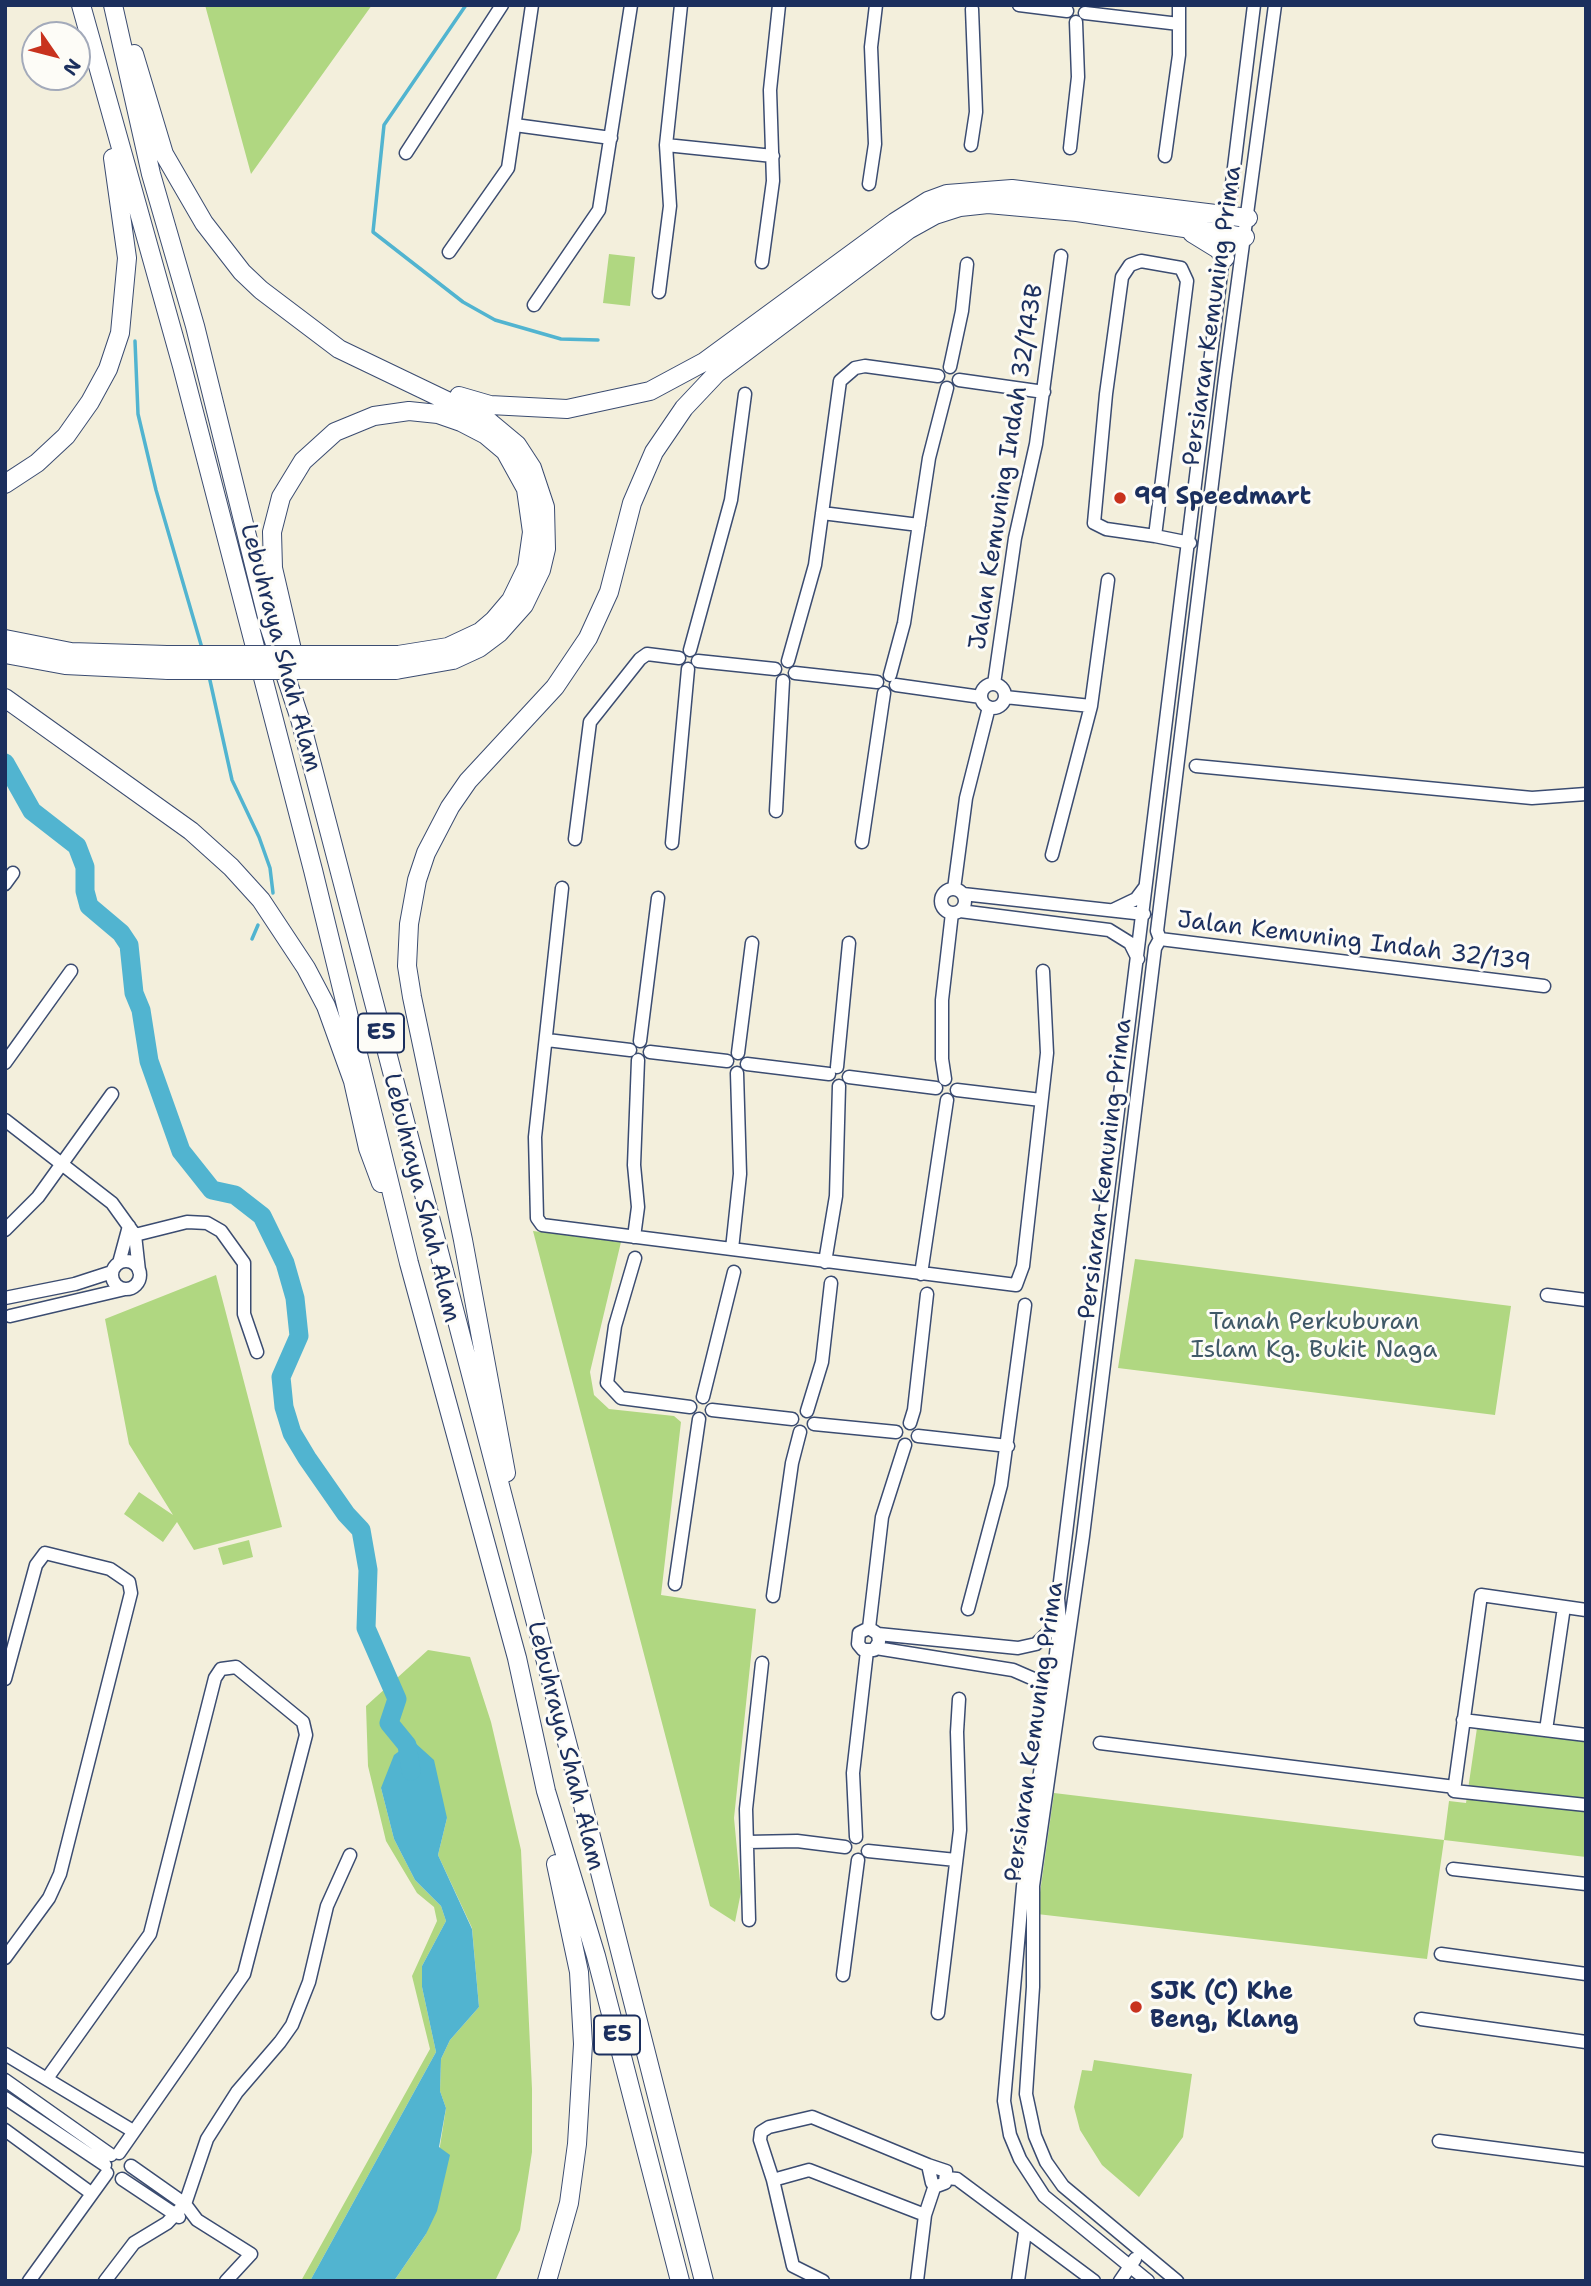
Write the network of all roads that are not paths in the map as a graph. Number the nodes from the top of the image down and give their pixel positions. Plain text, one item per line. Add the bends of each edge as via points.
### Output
1 (81, 5) edge
2 (114, 5) edge
3 (502, 5) edge
4 (631, 5) edge
5 (681, 5) edge
6 (779, 5) edge
7 (876, 5) edge
8 (1019, 5) edge
9 (1179, 5) edge
10 (1254, 5) edge
11 (1275, 5) edge
12 (974, 6) edge
13 (531, 7) edge
14 (1069, 8) edge
15 (1081, 13) edge
16 (1179, 24) junction
17 (104, 96) junction
18 (515, 125) junction
19 (611, 138) junction
20 (666, 145) junction
21 (971, 145) dead end
22 (1070, 148) dead end
23 (405, 153) dead end
24 (773, 156) junction
25 (1165, 156) dead end
26 (869, 184) dead end
27 (1239, 217) junction
28 (1182, 228) junction
29 (1236, 236) junction
30 (449, 253) dead end
31 (1061, 257) dead end
32 (1225, 258) junction
33 (762, 262) dead end
34 (967, 264) dead end
35 (659, 292) dead end
36 (534, 305) dead end
37 (950, 367) junction
38 (938, 376) junction
39 (959, 380) junction
40 (412, 383) junction
41 (947, 388) junction
42 (1044, 392) junction
43 (745, 394) dead end
44 (5, 484) edge
45 (822, 513) junction
46 (919, 525) junction
47 (1155, 536) junction
48 (1190, 543) junction
49 (1108, 580) dead end
50 (5, 639) edge
51 (5, 654) edge
52 (684, 654) junction
53 (788, 661) junction
54 (167, 662) junction
55 (397, 662) junction
56 (693, 665) junction
57 (775, 669) junction
58 (795, 673) junction
59 (893, 680) junction
60 (783, 681) junction
61 (994, 684) junction
62 (881, 688) junction
63 (1005, 697) junction
64 (5, 698) edge
65 (985, 702) junction
66 (1091, 706) junction
67 (300, 719) junction
68 (1196, 766) dead end
69 (1586, 794) edge
70 (776, 811) dead end
71 (575, 839) dead end
72 (862, 842) dead end
73 (672, 843) dead end
74 (1052, 855) dead end
75 (13, 873) dead end
76 (1148, 876) junction
77 (5, 884) edge
78 (562, 888) dead end
79 (959, 891) junction
80 (658, 898) dead end
81 (1113, 910) junction
82 (956, 911) junction
83 (1144, 914) junction
84 (752, 943) dead end
85 (849, 943) dead end
86 (1158, 943) junction
87 (71, 971) dead end
88 (1043, 971) dead end
89 (1136, 977) junction
90 (1544, 986) dead end
91 (547, 1040) junction
92 (640, 1041) junction
93 (650, 1052) junction
94 (634, 1055) junction
95 (733, 1057) junction
96 (5, 1063) edge
97 (742, 1069) junction
98 (833, 1070) junction
99 (844, 1082) junction
100 (941, 1083) junction
101 (957, 1090) junction
102 (112, 1094) dead end
103 (947, 1100) junction
104 (1041, 1100) junction
105 (5, 1120) edge
106 (61, 1163) junction
107 (5, 1230) edge
108 (132, 1231) junction
109 (634, 1237) junction
110 (732, 1250) junction
111 (635, 1258) dead end
112 (825, 1262) junction
113 (409, 1263) junction
114 (115, 1267) junction
115 (139, 1271) junction
116 (734, 1272) dead end
117 (921, 1274) junction
118 (831, 1283) dead end
119 (125, 1289) junction
120 (928, 1294) dead end
121 (1547, 1295) dead end
122 (5, 1299) edge
123 (1586, 1300) edge
124 (1025, 1305) dead end
125 (7, 1322) edge
126 (257, 1352) dead end
127 (703, 1397) junction
128 (690, 1407) junction
129 (712, 1410) junction
130 (807, 1411) junction
131 (699, 1419) junction
132 (792, 1419) junction
133 (910, 1423) junction
134 (814, 1424) junction
135 (800, 1432) junction
136 (896, 1432) junction
137 (918, 1436) junction
138 (905, 1445) junction
139 (1007, 1446) junction
140 (523, 1583) junction
141 (675, 1584) dead end
142 (773, 1596) dead end
143 (1564, 1607) junction
144 (968, 1609) dead end
145 (1586, 1610) edge
146 (1060, 1621) junction
147 (873, 1640) junction
148 (984, 1645) junction
149 (762, 1663) dead end
150 (982, 1664) junction
151 (5, 1679) edge
152 (959, 1699) dead end
153 (1048, 1719) junction
154 (1463, 1720) junction
155 (1546, 1730) junction
156 (1586, 1735) edge
157 (1100, 1743) dead end
158 (1455, 1787) junction
159 (546, 1791) junction
160 (1586, 1805) edge
161 (856, 1837) junction
162 (748, 1842) junction
163 (845, 1847) junction
164 (350, 1855) dead end
165 (863, 1855) junction
166 (956, 1860) junction
167 (1453, 1869) dead end
168 (1586, 1884) edge
169 (749, 1920) dead end
170 (1441, 1954) dead end
171 (5, 1958) edge
172 (1017, 1967) junction
173 (1033, 1968) junction
174 (1586, 1974) edge
175 (843, 1975) dead end
176 (938, 2013) dead end
177 (1421, 2019) dead end
178 (1586, 2042) edge
179 (5, 2054) edge
180 (48, 2077) junction
181 (5, 2080) edge
182 (5, 2098) edge
183 (133, 2131) junction
184 (7, 2135) edge
185 (1439, 2141) dead end
186 (1586, 2160) edge
187 (111, 2162) junction
188 (928, 2165) junction
189 (131, 2166) junction
190 (947, 2178) junction
191 (122, 2179) junction
192 (773, 2180) junction
193 (935, 2185) junction
194 (91, 2193) junction
195 (185, 2204) junction
196 (925, 2215) junction
197 (174, 2216) junction
198 (197, 2220) junction
199 (1025, 2232) junction
200 (1140, 2250) junction
201 (1130, 2266) junction
202 (29, 2281) edge
203 (105, 2281) edge
204 (226, 2281) edge
205 (547, 2281) edge
206 (680, 2281) edge
207 (704, 2281) edge
208 (822, 2281) edge
209 (917, 2281) edge
210 (1018, 2281) edge
211 (1094, 2281) edge
212 (1120, 2281) edge
213 (1149, 2281) edge
214 (1177, 2281) edge

1 - 17 highway, Lebuhraya Shah Alam / E5
2 - 40 highway via 164,154 223,249 261,290 339,349
2 - 67 highway, Lebuhraya Shah Alam / E5 via 151,174 195,326 243,528
3 - 23 street
4 - 19 street
5 - 20 street
6 - 24 street via 770,90
7 - 26 street via 871,47 875,144
8 - 14 street
9 - 16 street
10 - 27 street, Persiaran Kemuning Prima
11 - 27 street, Persiaran Kemuning Prima
12 - 21 street via 976,112
13 - 18 street
14 - 15 street via 1070,20
15 - 16 street
15 - 22 street
16 - 25 street
17 - 44 highway via 126,236 120,333 96,391 65,436 37,463
17 - 113 highway, Lebuhraya Shah Alam / E5 via 185,379 310,856
18 - 19 street
18 - 30 street via 508,168
19 - 36 street via 599,210
20 - 24 street
20 - 35 street via 670,206
24 - 33 street
27 - 29 street, Persiaran Kemuning Prima
27 - 40 highway via 1012,189 947,194 895,222 705,362 650,391 593,406 538,410 490,405
28 - 29 highway
28 - 32 highway
28 - 140 highway via 1014,206 974,205 947,211 908,230 717,373 673,422 646,466 609,592 583,646 548,696 468,781 436,831 413,895 407,965 520,1533
29 - 32 street, Persiaran Kemuning Prima
29 - 86 street, Persiaran Kemuning Prima
31 - 42 street, Jalan Kemuning Indah 32/143B
32 - 48 street, Persiaran Kemuning Prima
34 - 37 street
37 - 38 street
37 - 39 street
38 - 41 street
38 - 45 street via 866,366 855,368 840,381
39 - 41 street
39 - 42 street
40 - 55 highway via 487,419 517,445 541,490 546,538 534,588 499,634 453,660
41 - 46 street via 929,458
42 - 61 street, Jalan Kemuning Indah 32/143B via 1015,538
43 - 52 street via 731,500
45 - 46 street
45 - 53 street via 815,565
46 - 59 street
47 - 47 street via 1187,281 1181,268 1141,261 1130,265 1122,277 1094,523
47 - 48 street
48 - 76 street, Persiaran Kemuning Prima
49 - 66 street
50 - 54 highway via 71,652
51 - 54 highway via 65,665
52 - 56 street via 680,664
52 - 71 street via 647,654 640,659 590,722
53 - 57 street
53 - 58 street
54 - 55 highway, bridge
55 - 67 highway via 448,648 480,632 511,600 527,567 532,532 526,489 505,451 486,435 438,414 391,412 352,424 317,446 289,481 275,515 273,568 299,679
56 - 57 street
56 - 73 street
57 - 60 street
58 - 60 street
58 - 62 street
59 - 62 street via 892,692
59 - 65 street
60 - 70 street
61 - 63 street via 1003,688
61 - 65 street via 985,687
62 - 72 street
63 - 65 street via 999,706
63 - 66 street
64 - 113 highway via 191,831 261,900 306,968 340,1039 368,1148
65 - 79 street via 966,798
66 - 74 street
67 - 140 highway, Lebuhraya Shah Alam / E5
68 - 69 street via 1532,798
75 - 77 street
76 - 81 street via 1143,893
76 - 83 street, Persiaran Kemuning Prima
78 - 91 street
79 - 81 street, Jalan Kemuning Indah 32/139
79 - 82 street via 965,904
79 - 82 street via 944,893 942,900 943,907
80 - 92 street
81 - 83 street, Jalan Kemuning Indah 32/139
82 - 89 street via 1109,930 1135,950
82 - 100 street via 942,1000
83 - 86 street
83 - 89 street, Persiaran Kemuning Prima
84 - 95 street
85 - 98 street
86 - 90 street, Jalan Kemuning Indah 32/139
86 - 173 street, Persiaran Kemuning Prima via 1083,1536 1033,1886
87 - 96 street
88 - 104 street via 1046,1053
89 - 146 street, Persiaran Kemuning Prima via 1058,1598
91 - 94 street
91 - 109 street via 535,1137 539,1223
92 - 93 street
92 - 94 street via 634,1042
93 - 94 street via 644,1059
93 - 95 street
94 - 109 street via 638,1207
95 - 97 street via 744,1056
97 - 98 street
97 - 110 street via 740,1174
98 - 99 street via 831,1082
99 - 100 street
99 - 112 street via 836,1196
100 - 101 street via 954,1082
100 - 103 street via 940,1098
101 - 103 street
101 - 104 street
102 - 106 street
103 - 117 street
104 - 117 street via 1020,1282 1012,1286
105 - 106 street
106 - 107 street via 24,1214
106 - 108 street via 112,1203
108 - 114 street
108 - 115 street
108 - 126 street via 187,1222 207,1223 221,1231 244,1264 244,1314
109 - 110 street
110 - 112 street
111 - 128 street via 615,1326 607,1383 621,1398
112 - 117 street
113 - 159 highway, Lebuhraya Shah Alam / E5 via 510,1632
114 - 115 street via 129,1261
114 - 119 street via 114,1284
114 - 122 street via 75,1284
115 - 119 street via 137,1284
116 - 127 street
118 - 130 street via 822,1362
119 - 125 street
120 - 133 street
121 - 123 street
122 - 125 street
124 - 139 street
127 - 128 street
127 - 129 street
128 - 131 street
129 - 131 street via 709,1417
129 - 132 street
130 - 132 street via 797,1412
130 - 134 street
131 - 141 street
132 - 135 street
133 - 136 street
133 - 137 street
134 - 135 street
134 - 136 street
135 - 142 street
136 - 138 street
137 - 138 street
137 - 139 street
138 - 147 street via 882,1517
139 - 144 street
140 - 207 highway, Lebuhraya Shah Alam / E5
143 - 145 street
143 - 154 street via 1481,1595
143 - 155 street
146 - 148 street via 1036,1644 1018,1648
146 - 153 street, Persiaran Kemuning Prima
147 - 148 street
147 - 150 street
147 - 161 street via 853,1773
148 - 150 street
149 - 162 street via 747,1776
150 - 153 street via 1036,1680 1044,1693
151 - 171 street via 40,1558 46,1553 110,1569 129,1582 131,1593 60,1874 49,1898
152 - 166 street
153 - 172 street, Persiaran Kemuning Prima via 1023,1886
154 - 155 street
154 - 158 street
155 - 156 street
157 - 158 street
158 - 160 street
159 - 205 highway via 579,1972 583,2043 569,2203
159 - 206 highway, Lebuhraya Shah Alam / E5 via 596,1956
161 - 163 street
161 - 165 street via 865,1841
162 - 163 street via 797,1841
162 - 169 street
163 - 165 street via 848,1857
164 - 195 street via 327,1906 302,2005 281,2042 237,2092 207,2139
165 - 166 street
165 - 175 street
166 - 176 street
167 - 168 street
170 - 174 street
172 - 173 street
172 - 201 street, Persiaran Kemuning Prima via 1004,2101 1010,2135 1044,2196
173 - 200 street, Persiaran Kemuning Prima via 1026,2094 1035,2136 1063,2186
177 - 178 street
179 - 180 street
180 - 183 street
180 - 183 street via 150,1934 215,1678 221,1669 236,1667 303,1722 304,1742 244,1974
181 - 187 street
182 - 187 street
183 - 187 street
184 - 194 street
185 - 186 street
187 - 189 street via 128,2158
187 - 191 street via 113,2179
187 - 194 street
188 - 190 street via 943,2168
188 - 192 street via 812,2117 761,2132
188 - 193 street
189 - 191 street
189 - 195 street
190 - 193 street
190 - 199 street via 957,2179
191 - 197 street
192 - 196 street via 809,2170
192 - 208 street via 793,2266
193 - 196 street
194 - 202 street
195 - 197 street
195 - 198 street
196 - 209 street
197 - 198 street
197 - 203 street via 134,2243
198 - 204 street via 251,2254
199 - 210 street
199 - 211 street
200 - 201 street
200 - 214 street, Persiaran Kemuning Prima
201 - 212 street
201 - 213 street, Persiaran Kemuning Prima

